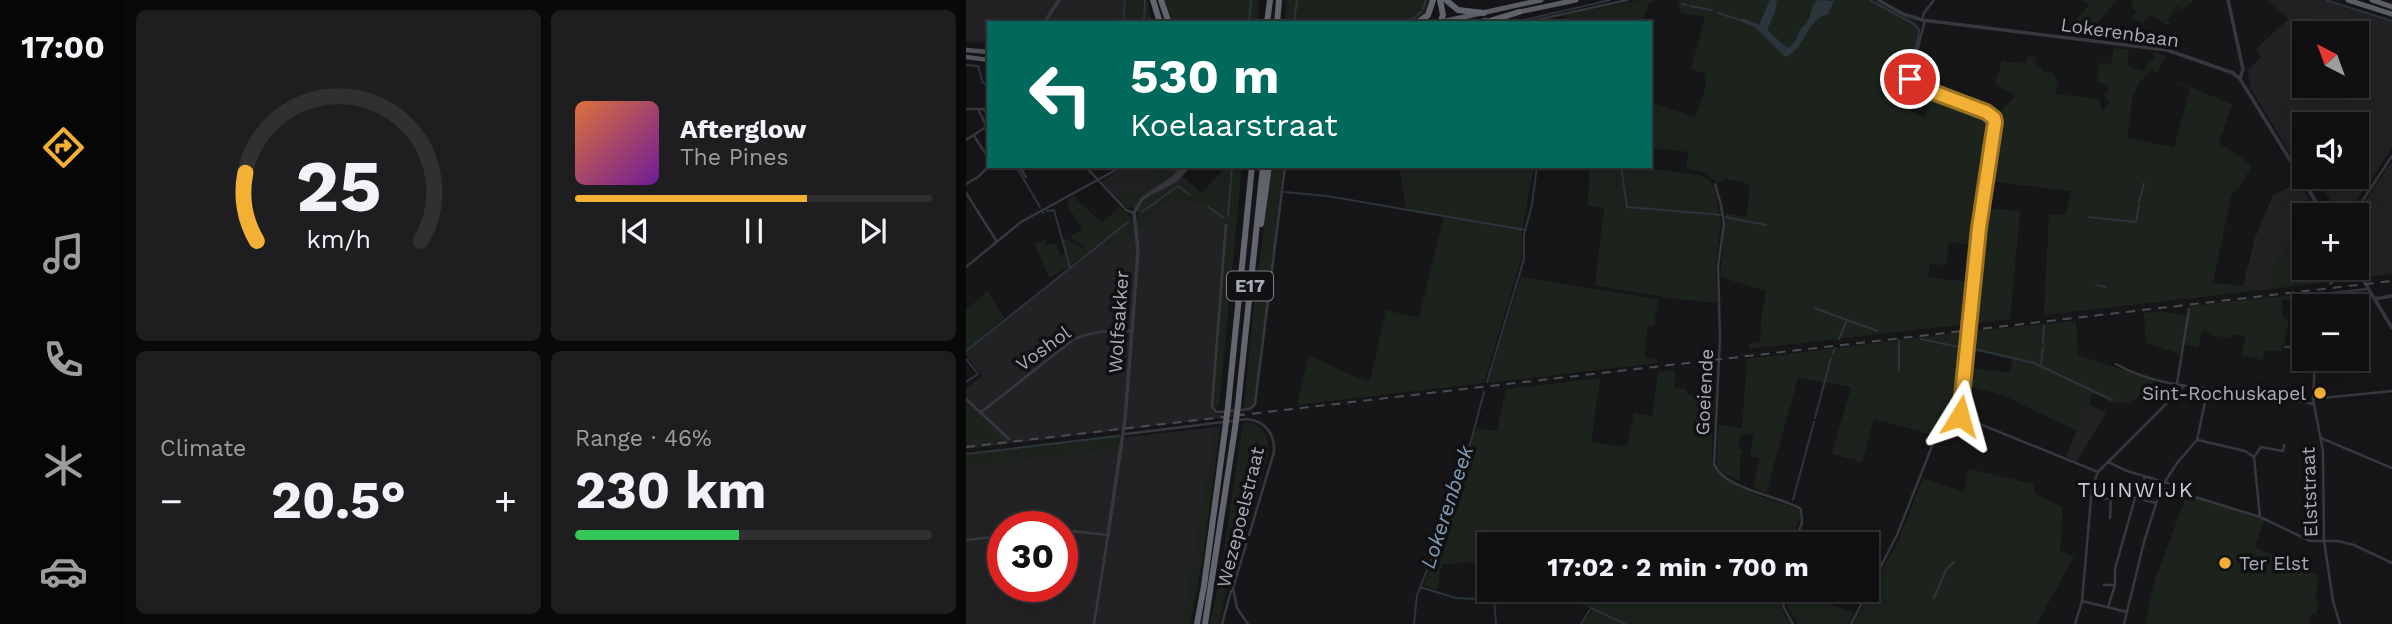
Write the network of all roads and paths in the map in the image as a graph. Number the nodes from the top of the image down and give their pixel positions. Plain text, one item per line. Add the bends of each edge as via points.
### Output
1 (1059, 0) edge
2 (1152, 0) edge
3 (1160, 0) edge
4 (1270, 0) edge
5 (1279, 0) edge
6 (1433, 0) edge
7 (1440, 0) edge
8 (1446, 0) edge
9 (1541, 0) edge
10 (1576, 0) edge
11 (1627, 0) edge
12 (1878, 0) edge
13 (1934, 0) edge
14 (2228, 0) edge
15 (2348, 0) edge
16 (2372, 0) edge
17 (2392, 6) edge
18 (1518, 12) junction
19 (1483, 13) junction
20 (2392, 14) edge
21 (1924, 20) junction
22 (1045, 21) edge
23 (1155, 21) edge
24 (1159, 21) edge
25 (1167, 21) edge
26 (1267, 21) edge
27 (1277, 21) edge
28 (1420, 21) edge
29 (1440, 21) edge
30 (1444, 21) edge
31 (1481, 21) edge
32 (1489, 21) edge
33 (1532, 21) edge
34 (966, 50) edge
35 (987, 52) edge
36 (966, 57) edge
37 (987, 60) edge
38 (2240, 79) junction
39 (966, 109) edge
40 (978, 109) junction
41 (987, 113) edge
42 (987, 124) edge
43 (987, 127) edge
44 (974, 136) junction
45 (966, 140) edge
46 (987, 156) edge
47 (2392, 156) edge
48 (987, 168) edge
49 (1020, 168) edge
50 (1088, 168) edge
51 (1119, 168) edge
52 (1185, 168) edge
53 (1252, 168) edge
54 (1263, 168) edge
55 (1269, 168) edge
56 (1285, 168) edge
57 (1026, 177) dead end
58 (1097, 180) junction
59 (966, 184) edge
60 (1715, 184) dead end
61 (966, 193) edge
62 (2316, 203) edge
63 (2361, 203) edge
64 (1134, 213) junction
65 (1226, 225) dead end
66 (996, 241) junction
67 (1255, 242) junction
68 (966, 267) edge
69 (2334, 280) edge
70 (2363, 280) edge
71 (2330, 284) dead end
72 (2368, 289) junction
73 (2331, 294) edge
74 (2392, 296) edge
75 (2374, 299) junction
76 (2189, 309) dead end
77 (2392, 328) edge
78 (1132, 331) junction
79 (2285, 347) dead end
80 (2292, 347) edge
81 (2116, 364) dead end
82 (2314, 371) edge
83 (2177, 384) junction
84 (2184, 386) junction
85 (2208, 388) junction
86 (2392, 391) edge
87 (966, 399) edge
88 (2313, 402) junction
89 (980, 413) junction
90 (1960, 416) junction
91 (1123, 433) junction
92 (2321, 438) junction
93 (1009, 439) dead end
94 (2197, 440) junction
95 (2284, 445) dead end
96 (2254, 457) junction
97 (2108, 462) junction
98 (2392, 468) edge
99 (2098, 472) junction
100 (2143, 477) junction
101 (2164, 481) junction
102 (2161, 488) junction
103 (2184, 491) junction
104 (2091, 497) junction
105 (2135, 498) junction
106 (2111, 499) junction
107 (2156, 503) junction
108 (2260, 517) junction
109 (2110, 518) dead end
110 (1078, 532) edge
111 (1797, 532) edge
112 (1108, 535) junction
113 (987, 538) edge
114 (966, 540) edge
115 (2324, 541) junction
116 (2392, 563) edge
117 (2115, 585) junction
118 (2104, 586) dead end
119 (1233, 588) junction
120 (2082, 601) junction
121 (1783, 602) edge
122 (2108, 607) junction
123 (2127, 612) junction
124 (1094, 624) edge
125 (1197, 624) edge
126 (1205, 624) edge
127 (1222, 624) edge
128 (1248, 624) edge
129 (1793, 624) edge
130 (1851, 624) edge
131 (2075, 624) edge
132 (2124, 624) edge
133 (2340, 624) edge

1 - 22 street
2 - 23 highway
2 - 24 highway
3 - 25 highway
4 - 26 highway
5 - 27 highway
6 - 28 highway
7 - 29 highway
8 - 19 highway via 1458,10
9 - 19 highway
10 - 18 highway
11 - 33 street
12 - 21 street, Lokerenbaan
13 - 21 street
14 - 38 street via 2243,69
15 - 20 highway
16 - 17 highway
18 - 31 main road
18 - 32 highway
19 - 30 highway
21 - 38 street, Lokerenbaan via 2167,50
21 - 90 street via 1912,83 1986,112 1995,122 1978,234
34 - 35 main road
36 - 37 main road
38 - 62 street
39 - 40 street
40 - 41 street
40 - 42 street
43 - 44 street
44 - 45 street
44 - 46 street
47 - 63 street
48 - 59 street
49 - 57 street
50 - 58 street
51 - 58 street
52 - 64 street via 1175,181 1146,195
53 - 125 highway, E17, bridge via 1226,430
54 - 67 highway, E17
55 - 67 highway
56 - 65 street via 1255,404 1250,409 1216,412 1212,407
58 - 64 street
58 - 66 street
60 - 111 street, Goeiende via 1724,224 1718,266 1714,464 1735,482 1801,509
61 - 66 street
64 - 78 street, Wolfsakker via 1138,250
66 - 68 street
67 - 126 highway, E17, bridge via 1235,428
69 - 71 street
70 - 72 street
72 - 73 street
72 - 75 street
74 - 75 street
75 - 77 street
76 - 83 street
78 - 89 street, Voshol via 1105,330 1074,340
78 - 91 street, Wolfsakker
79 - 80 street
81 - 83 street
82 - 88 street, Elststraat
83 - 84 street
84 - 85 street
84 - 97 street
85 - 88 street
85 - 94 street
86 - 88 street
87 - 89 street
88 - 92 street, Elststraat
89 - 93 street
90 - 99 street
90 - 130 street via 1942,423 1897,535
91 - 112 street, Wolfsakker
91 - 119 street, Wezepoelstraat via 1254,420 1271,433 1274,452
92 - 98 street
92 - 115 street, Elststraat
94 - 96 street
94 - 101 street
95 - 96 street via 2283,451 2260,447
96 - 108 street
97 - 99 street
97 - 100 street
99 - 104 street
100 - 101 street
100 - 102 street
101 - 102 street
101 - 103 street
102 - 103 street
102 - 107 street
103 - 108 street
104 - 106 street
104 - 120 street
105 - 106 street via 2116,493
105 - 107 street
105 - 117 street via 2115,569
106 - 109 street
107 - 123 street
108 - 115 street via 2310,541
110 - 112 street
112 - 124 street
113 - 114 street
115 - 116 street via 2354,545
115 - 133 street, Elststraat
117 - 118 street
117 - 122 street
119 - 127 street
119 - 128 street, Wezepoelstraat via 1237,608
120 - 122 street
120 - 131 street
121 - 129 street
122 - 123 street
123 - 132 street

